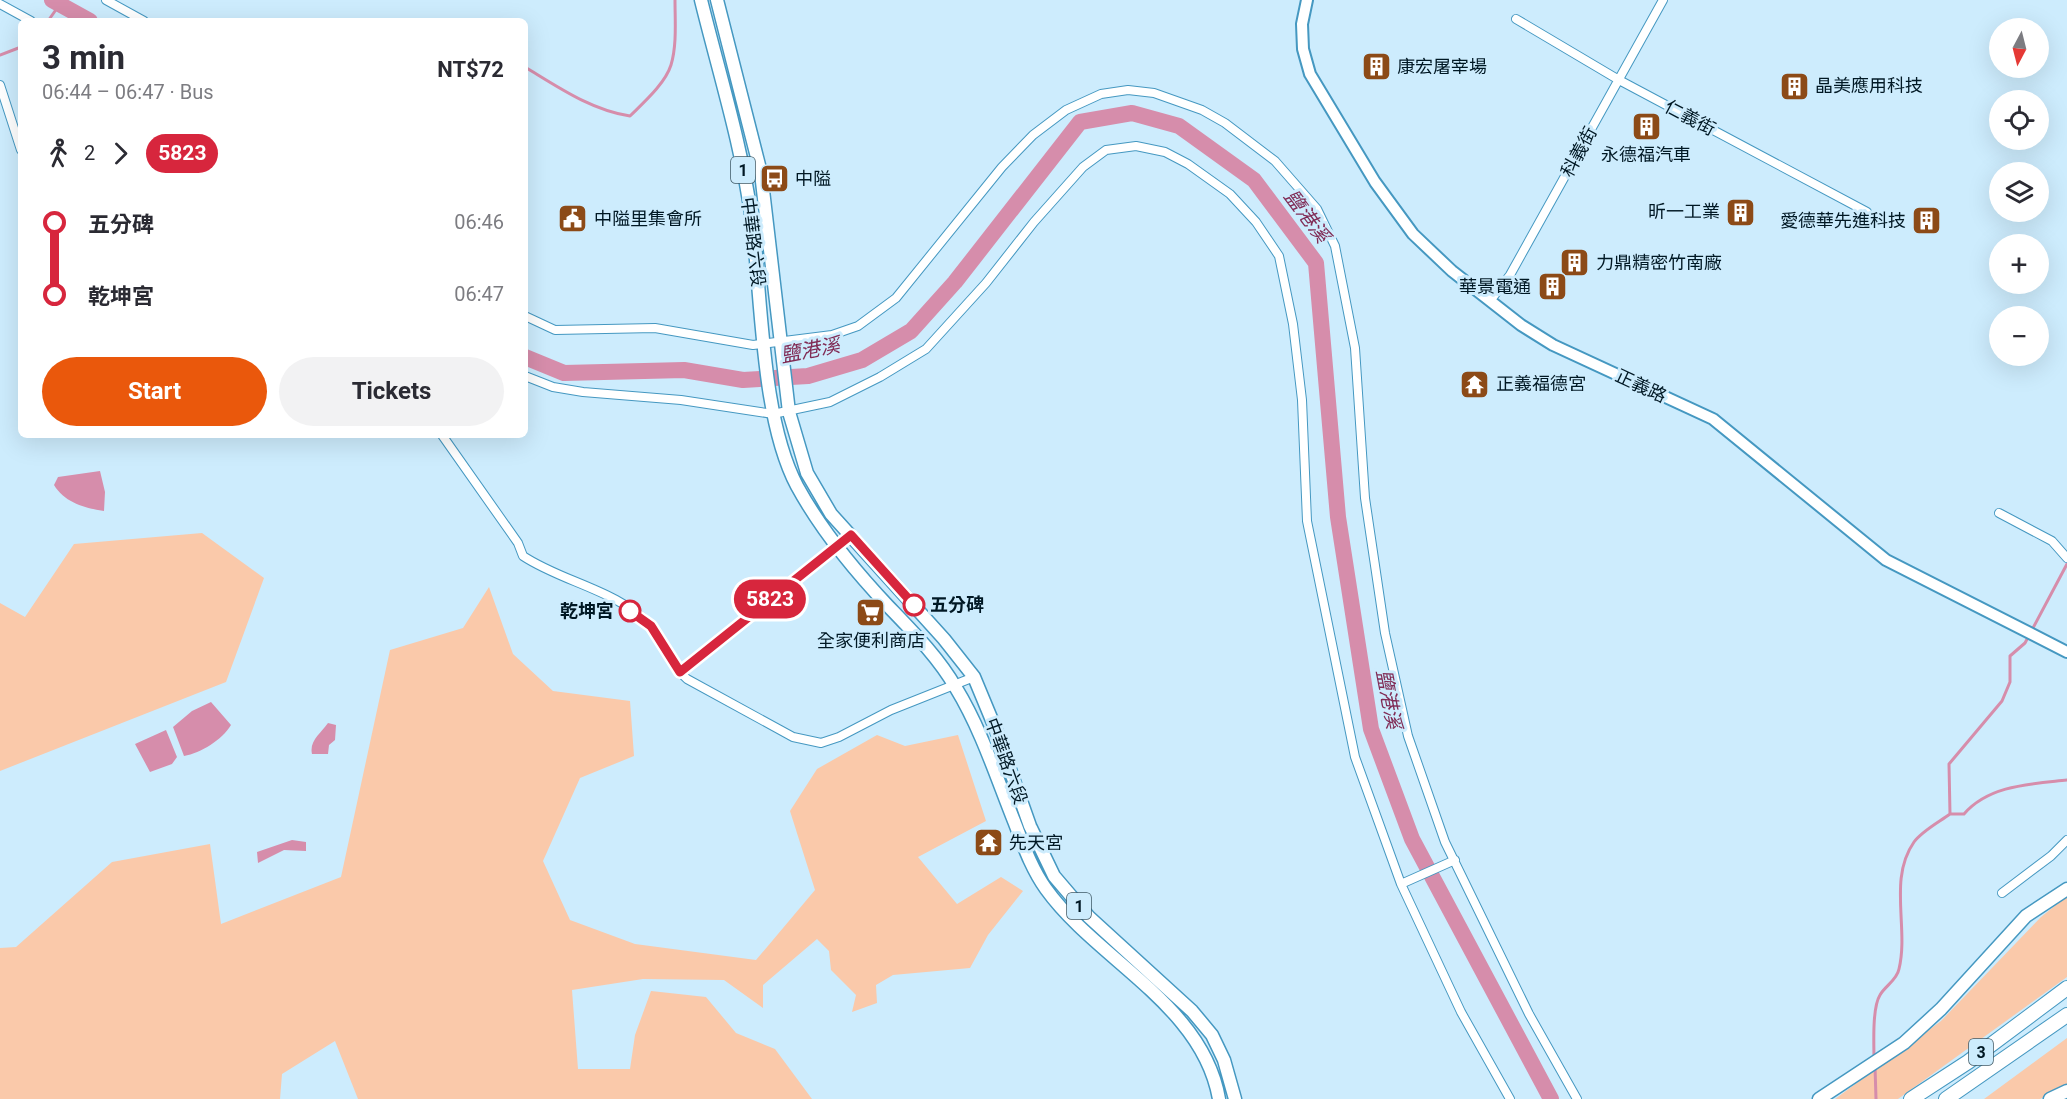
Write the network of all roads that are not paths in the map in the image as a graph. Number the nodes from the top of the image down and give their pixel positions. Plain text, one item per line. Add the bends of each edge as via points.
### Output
1 (106, 0) edge
2 (701, 0) edge
3 (717, 0) edge
4 (1307, 0) edge
5 (1663, 0) edge
6 (0, 4) edge
7 (26, 18) edge
8 (139, 18) edge
9 (1516, 19) dead end
10 (1619, 80) junction
11 (0, 85) edge
12 (18, 141) edge
13 (1867, 212) dead end
14 (1490, 301) junction
15 (528, 317) edge
16 (781, 343) junction
17 (765, 344) junction
18 (528, 377) edge
19 (789, 412) junction
20 (773, 414) junction
21 (444, 438) edge
22 (1999, 513) dead end
23 (2067, 558) edge
24 (2067, 652) edge
25 (974, 677) junction
26 (955, 686) junction
27 (2067, 840) edge
28 (1455, 860) junction
29 (2067, 880) edge
30 (1401, 884) junction
31 (2067, 889) edge
32 (2002, 893) dead end
33 (2031, 913) junction
34 (2067, 988) edge
35 (2067, 1015) edge
36 (2067, 1091) edge
37 (1219, 1099) edge
38 (1235, 1099) edge
39 (1510, 1099) edge
40 (1577, 1099) edge
41 (1819, 1099) edge
42 (1911, 1099) edge
43 (1946, 1099) edge
44 (2050, 1099) edge

1 - 8 street
2 - 17 main road, 中華路六段 / 1 via 745,179
3 - 16 main road, 中華路六段 / 1 via 761,173
4 - 14 street, 正義路 via 1302,24 1303,49 1310,74 1375,182 1413,234
5 - 10 street, 科義街
6 - 7 street
9 - 10 street, 仁義街
10 - 13 street, 仁義街
10 - 14 street, 科義街 via 1510,275
11 - 12 street
14 - 24 street, 正義路 via 1553,345 1713,419 1886,560
15 - 17 street via 555,330 655,328 750,345
16 - 17 street
16 - 19 main road, 1
16 - 28 street via 832,335 876,315 903,290 1002,167 1033,135 1066,110 1101,94 1128,90 1154,93 1202,110 1267,155 1317,209 1335,246 1355,348 1365,498 1384,633 1408,736
17 - 20 main road, 1
18 - 20 street via 583,392 681,400
19 - 20 street
19 - 25 main road, 中華路六段 / 1 via 807,473 831,514
19 - 30 street via 830,402 926,349 1083,167 1106,150 1136,146 1165,152 1230,194 1256,222 1279,256 1293,324 1302,400 1307,521 1355,757
20 - 26 main road, 中華路六段 / 1 via 788,466 819,524 932,652
21 - 26 street via 518,543 523,556 624,607 651,626 676,670 687,679 783,732 821,743
22 - 23 street via 2052,541
25 - 26 street
25 - 38 main road, 中華路六段 / 1 via 1030,826 1054,876 1089,917 1192,1011 1212,1035
26 - 37 main road, 中華路六段 / 1 via 985,748 1029,861 1045,887 1080,929 1182,1022 1209,1068
27 - 32 street
28 - 30 street
28 - 40 street via 1529,1014
29 - 33 main road
30 - 39 street via 1461,1012
31 - 33 main road
33 - 41 main road via 1941,1010 1904,1043
34 - 42 highway, 3
35 - 43 highway, 3
36 - 44 main road

